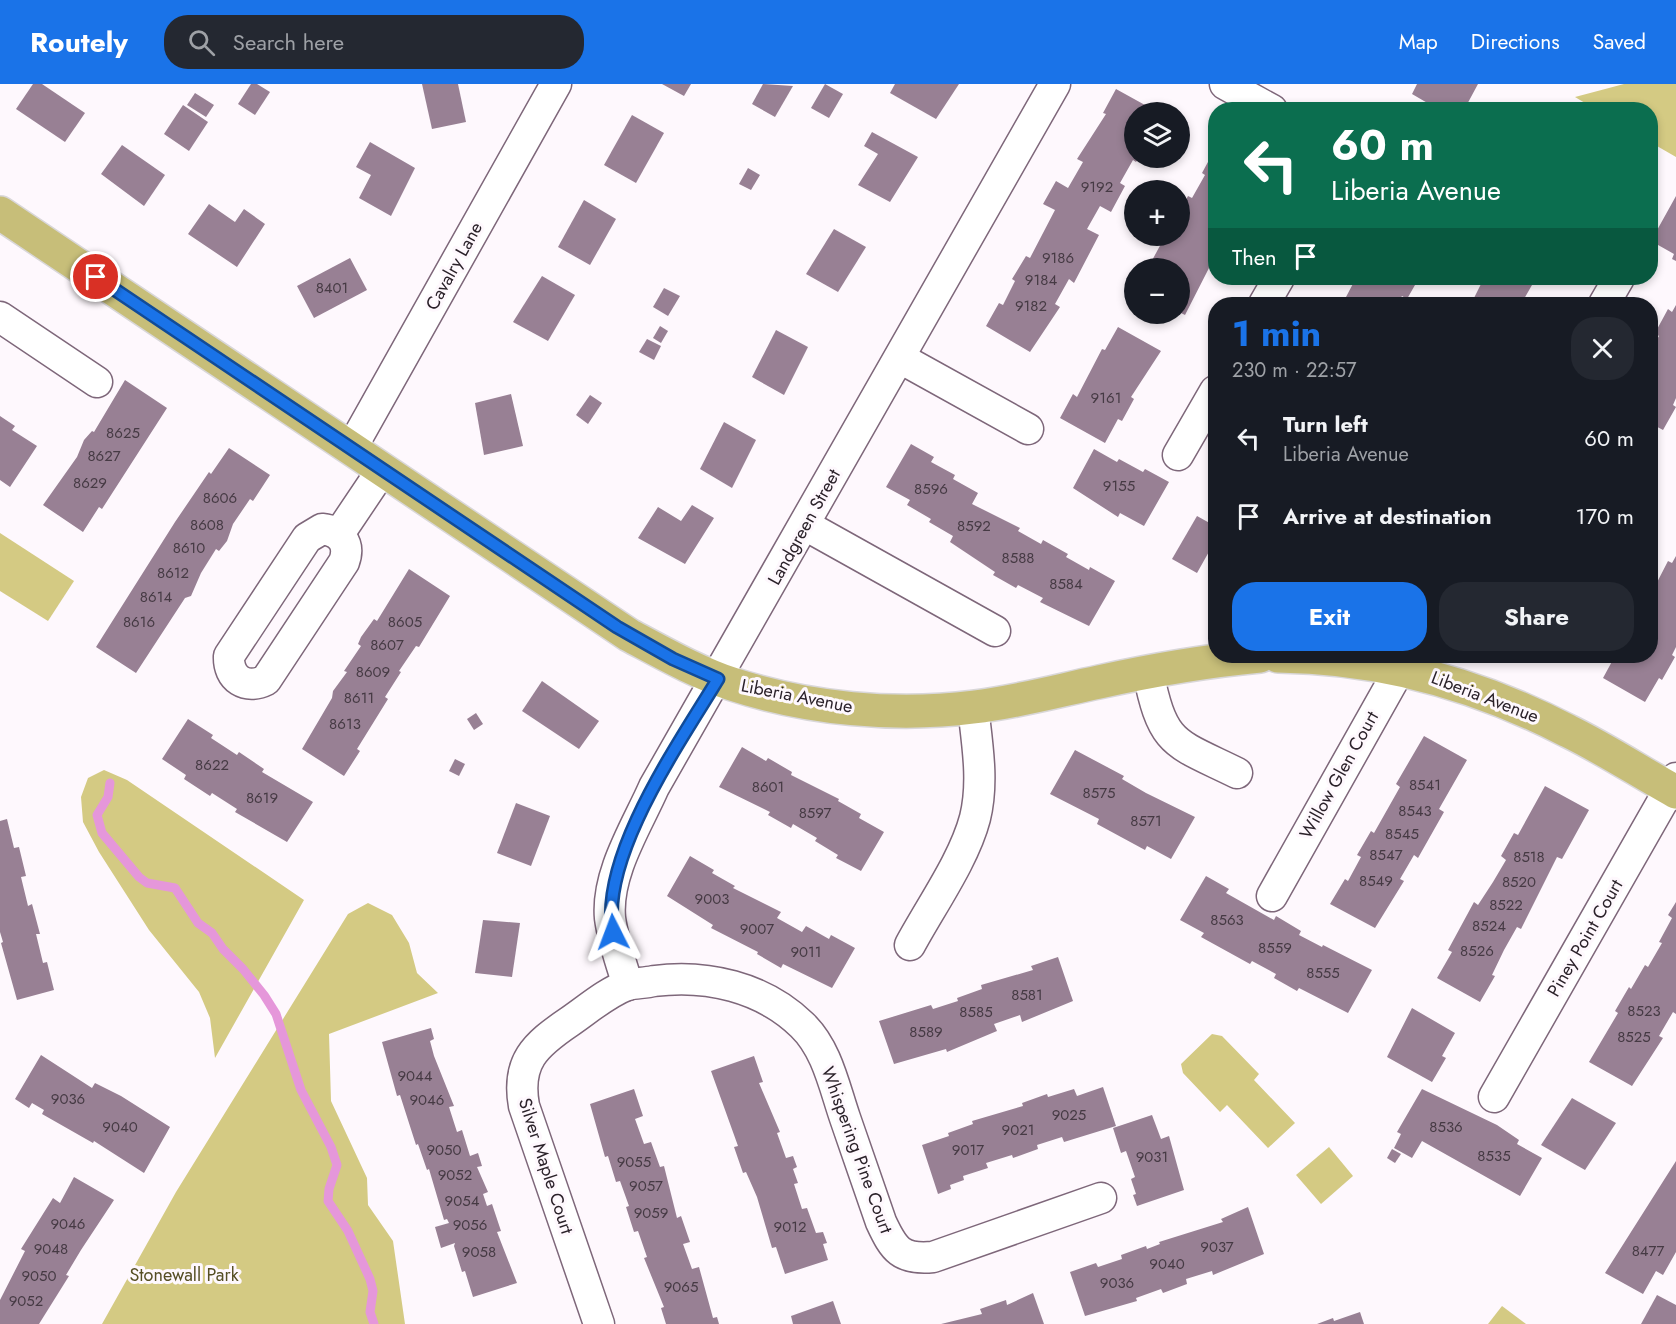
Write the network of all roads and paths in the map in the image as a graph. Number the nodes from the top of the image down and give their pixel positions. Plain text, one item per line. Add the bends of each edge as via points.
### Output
1 (556, 84) edge
2 (1055, 84) edge
3 (1225, 84) edge
4 (1258, 102) edge
5 (0, 213) edge
6 (0, 317) edge
7 (900, 357) junction
8 (97, 382) dead end
9 (1208, 403) edge
10 (1028, 429) dead end
11 (351, 449) junction
12 (1178, 455) dead end
13 (382, 470) junction
14 (805, 525) junction
15 (339, 534) junction
16 (995, 631) dead end
17 (1208, 661) edge
18 (1402, 663) edge
19 (1406, 663) edge
20 (1148, 672) junction
21 (718, 679) junction
22 (973, 707) junction
23 (1238, 773) dead end
24 (1674, 786) edge
25 (1272, 896) dead end
26 (910, 945) dead end
27 (628, 985) junction
28 (1494, 1097) dead end
29 (1101, 1198) dead end
30 (599, 1324) edge

1 - 11 street, Cavalry Lane
2 - 7 street, Landgreen Street
3 - 4 street
5 - 11 main road, Liberia Avenue
6 - 8 street
7 - 10 street
7 - 14 street, Landgreen Street
9 - 12 street
11 - 13 main road, Liberia Avenue
13 - 15 street
13 - 21 main road, Liberia Avenue via 629,635
14 - 16 street
14 - 21 street, Landgreen Street
15 - 15 street via 322,529 307,538 229,656 229,666 238,681 257,685 266,680 344,562 346,547
17 - 20 main road, Liberia Avenue
18 - 25 street, Willow Glen Court
19 - 24 main road, Liberia Avenue via 1507,702
20 - 22 main road, Liberia Avenue
20 - 23 street via 1160,719 1174,740
21 - 22 main road, Liberia Avenue via 781,697 849,708 916,711
21 - 27 street, Landgreen Street via 654,787 612,888 610,916 615,947
22 - 26 street via 979,764 975,816 968,838
24 - 28 street, Piney Point Court
27 - 29 street, Whispering Pine Court via 669,979 708,980 771,1001 803,1026 825,1058 881,1222 890,1242 902,1254 914,1259 933,1257
27 - 30 street, Silver Maple Court via 554,1032 527,1060 521,1080 524,1106

